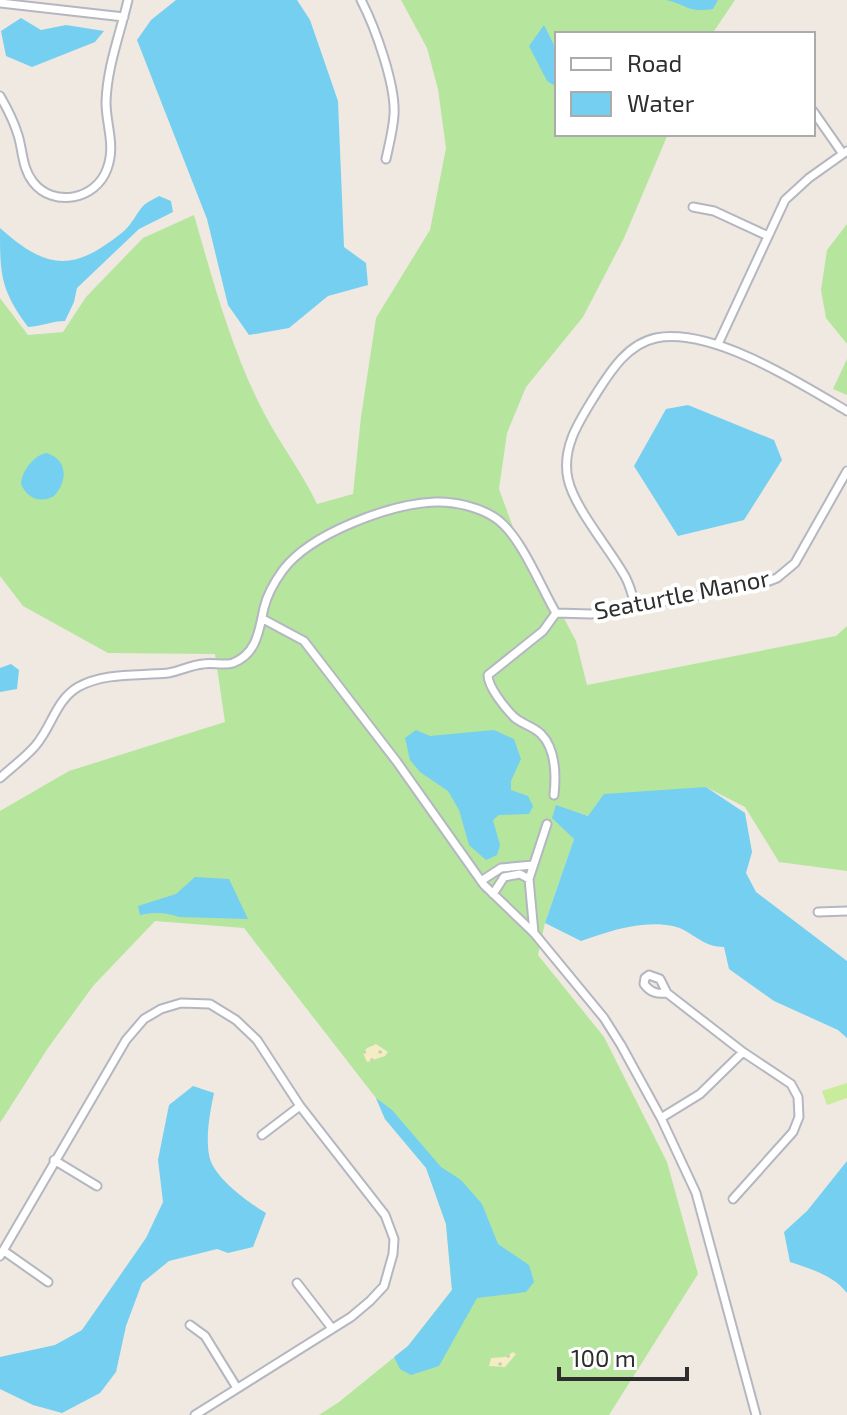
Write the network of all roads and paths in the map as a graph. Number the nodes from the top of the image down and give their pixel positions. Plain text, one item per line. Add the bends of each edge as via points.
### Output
1 (128, 0) edge
2 (361, 0) edge
3 (0, 3) edge
4 (124, 17) junction
5 (0, 96) edge
6 (815, 114) edge
7 (845, 153) edge
8 (386, 159) dead end
9 (693, 207) dead end
10 (768, 236) junction
11 (718, 344) junction
12 (847, 411) edge
13 (847, 471) edge
14 (636, 607) junction
15 (556, 613) junction
16 (263, 619) junction
17 (0, 778) edge
18 (554, 795) dead end
19 (547, 824) dead end
20 (533, 865) junction
21 (529, 879) junction
22 (481, 881) junction
23 (493, 894) junction
24 (847, 911) edge
25 (818, 912) dead end
26 (534, 933) junction
27 (667, 993) dead end
28 (743, 1052) junction
29 (300, 1106) junction
30 (661, 1118) junction
31 (262, 1135) dead end
32 (54, 1160) junction
33 (97, 1186) dead end
34 (733, 1199) dead end
35 (2, 1254) edge
36 (48, 1282) dead end
37 (297, 1283) dead end
38 (190, 1325) dead end
39 (331, 1327) junction
40 (237, 1388) junction
41 (195, 1415) edge
42 (756, 1415) edge

1 - 4 street
2 - 8 street via 372,22 394,112
3 - 4 street
4 - 5 street via 108,80 112,152 106,173 93,187 68,199 41,192 23,163 15,127
6 - 7 street
7 - 10 street via 785,200
9 - 10 street
10 - 11 street
11 - 12 street
11 - 14 street via 655,338 616,362 577,425 566,455 574,496 626,577
13 - 14 street, Seaturtle Manor via 795,563 777,578
14 - 15 street, Seaturtle Manor
15 - 16 street via 523,549 496,518 471,507 436,502 359,521 323,537 284,568
15 - 18 street via 543,631 488,675 488,685 514,717 542,735 552,756
16 - 17 street via 248,653 232,663 203,663 79,686 61,701 35,746
16 - 22 street via 304,641
19 - 20 street
20 - 21 street
20 - 22 street via 501,868
21 - 23 street via 520,874 504,877
21 - 26 street
22 - 23 street
23 - 26 street
24 - 25 street
26 - 30 street via 604,1018
27 - 28 street
28 - 30 street via 700,1094
28 - 34 street via 791,1084 799,1117 793,1132
29 - 31 street
29 - 32 street via 257,1040 236,1020 210,1004 181,1003 144,1019 126,1040
29 - 39 street via 385,1215 394,1239 384,1286 351,1317
30 - 42 street via 696,1193
32 - 33 street
32 - 35 street
35 - 36 street
37 - 39 street
38 - 40 street via 205,1336
39 - 40 street
40 - 41 street

